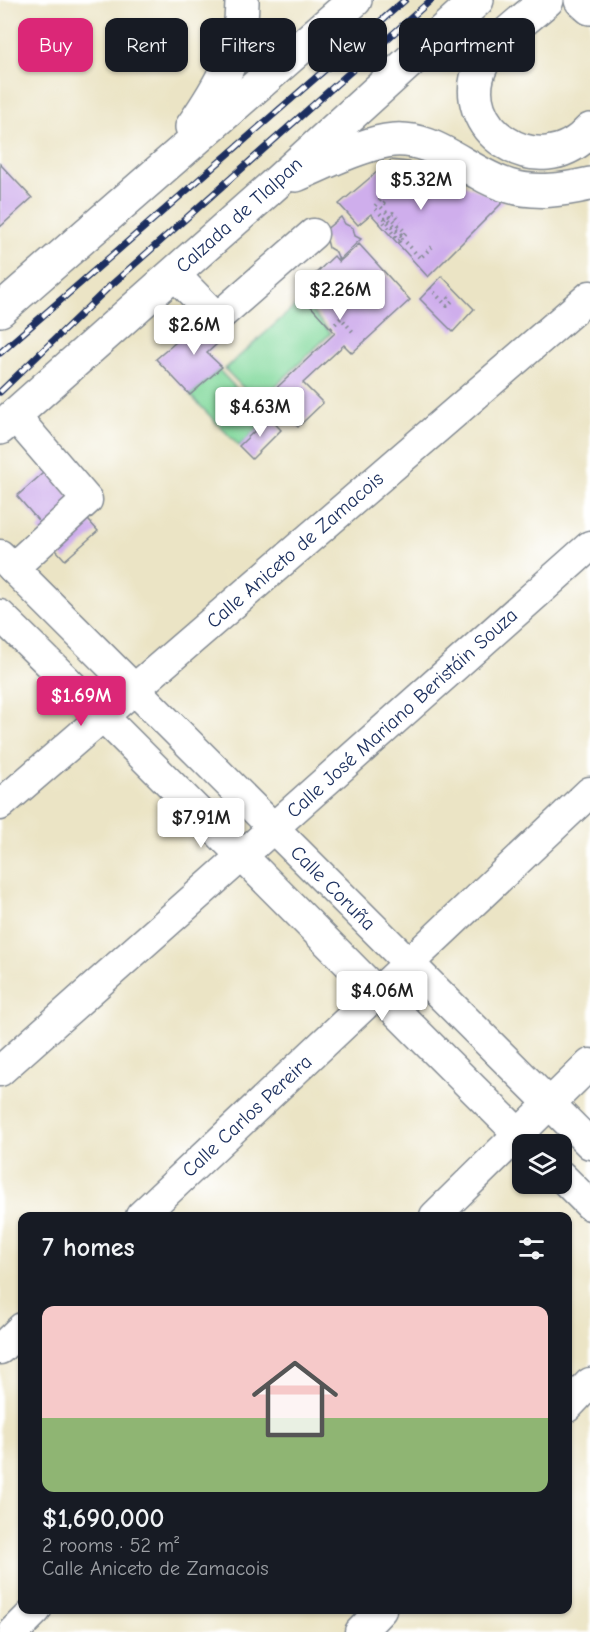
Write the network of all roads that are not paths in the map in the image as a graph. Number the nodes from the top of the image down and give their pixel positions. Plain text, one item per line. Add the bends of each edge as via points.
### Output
1 (242, 0) edge
2 (355, 0) edge
3 (477, 0) edge
4 (547, 0) edge
5 (590, 130) edge
6 (165, 165) junction
7 (275, 184) junction
8 (590, 184) edge
9 (313, 234) dead end
10 (174, 274) junction
11 (590, 296) edge
12 (0, 310) edge
13 (7, 421) edge
14 (590, 546) edge
15 (6, 562) edge
16 (0, 615) edge
17 (134, 688) junction
18 (103, 715) junction
19 (590, 792) edge
20 (0, 805) edge
21 (273, 828) junction
22 (242, 856) junction
23 (409, 963) junction
24 (377, 993) junction
25 (590, 1064) edge
26 (0, 1071) edge
27 (550, 1104) junction
28 (519, 1134) edge
29 (528, 1134) edge
30 (590, 1144) edge
31 (512, 1149) edge
32 (572, 1187) edge
33 (590, 1205) edge
34 (145, 1212) edge
35 (440, 1212) edge
36 (18, 1332) edge
37 (0, 1349) edge
38 (590, 1383) edge
39 (572, 1402) edge
40 (32, 1614) edge
41 (377, 1614) edge
42 (14, 1632) edge
43 (360, 1632) edge

1 - 6 highway via 231,62 209,104
2 - 6 highway
3 - 7 highway, Calzada de Tlalpan
4 - 5 highway via 488,53 477,81 481,112 498,137 525,152 556,152
6 - 12 highway
7 - 8 highway via 387,141 408,141 447,153 510,187 549,191
7 - 10 highway, Calzada de Tlalpan
9 - 10 street via 217,318
10 - 13 highway, Calzada de Tlalpan
11 - 17 street, Calle Aniceto de Zamacois
13 - 15 street via 87,500
14 - 21 street, Calle José Mariano Beristáin Souza
15 - 17 street, Calle Coruña
16 - 18 street
17 - 18 street, Calle Aniceto de Zamacois
17 - 21 street, Calle Coruña
18 - 20 street, Calle Aniceto de Zamacois
18 - 22 street
19 - 23 street, Calle Carlos Pereira
21 - 22 street, Calle José Mariano Beristáin Souza
21 - 23 street, Calle Coruña
22 - 24 street
22 - 26 street, Calle José Mariano Beristáin Souza
23 - 24 street, Calle Carlos Pereira
23 - 27 street, Calle Coruña
24 - 28 street
24 - 34 street, Calle Carlos Pereira
25 - 27 street
27 - 29 street
27 - 30 street, Calle Coruña
31 - 35 street
32 - 33 street
36 - 37 street
38 - 39 street
40 - 42 street
41 - 43 street

